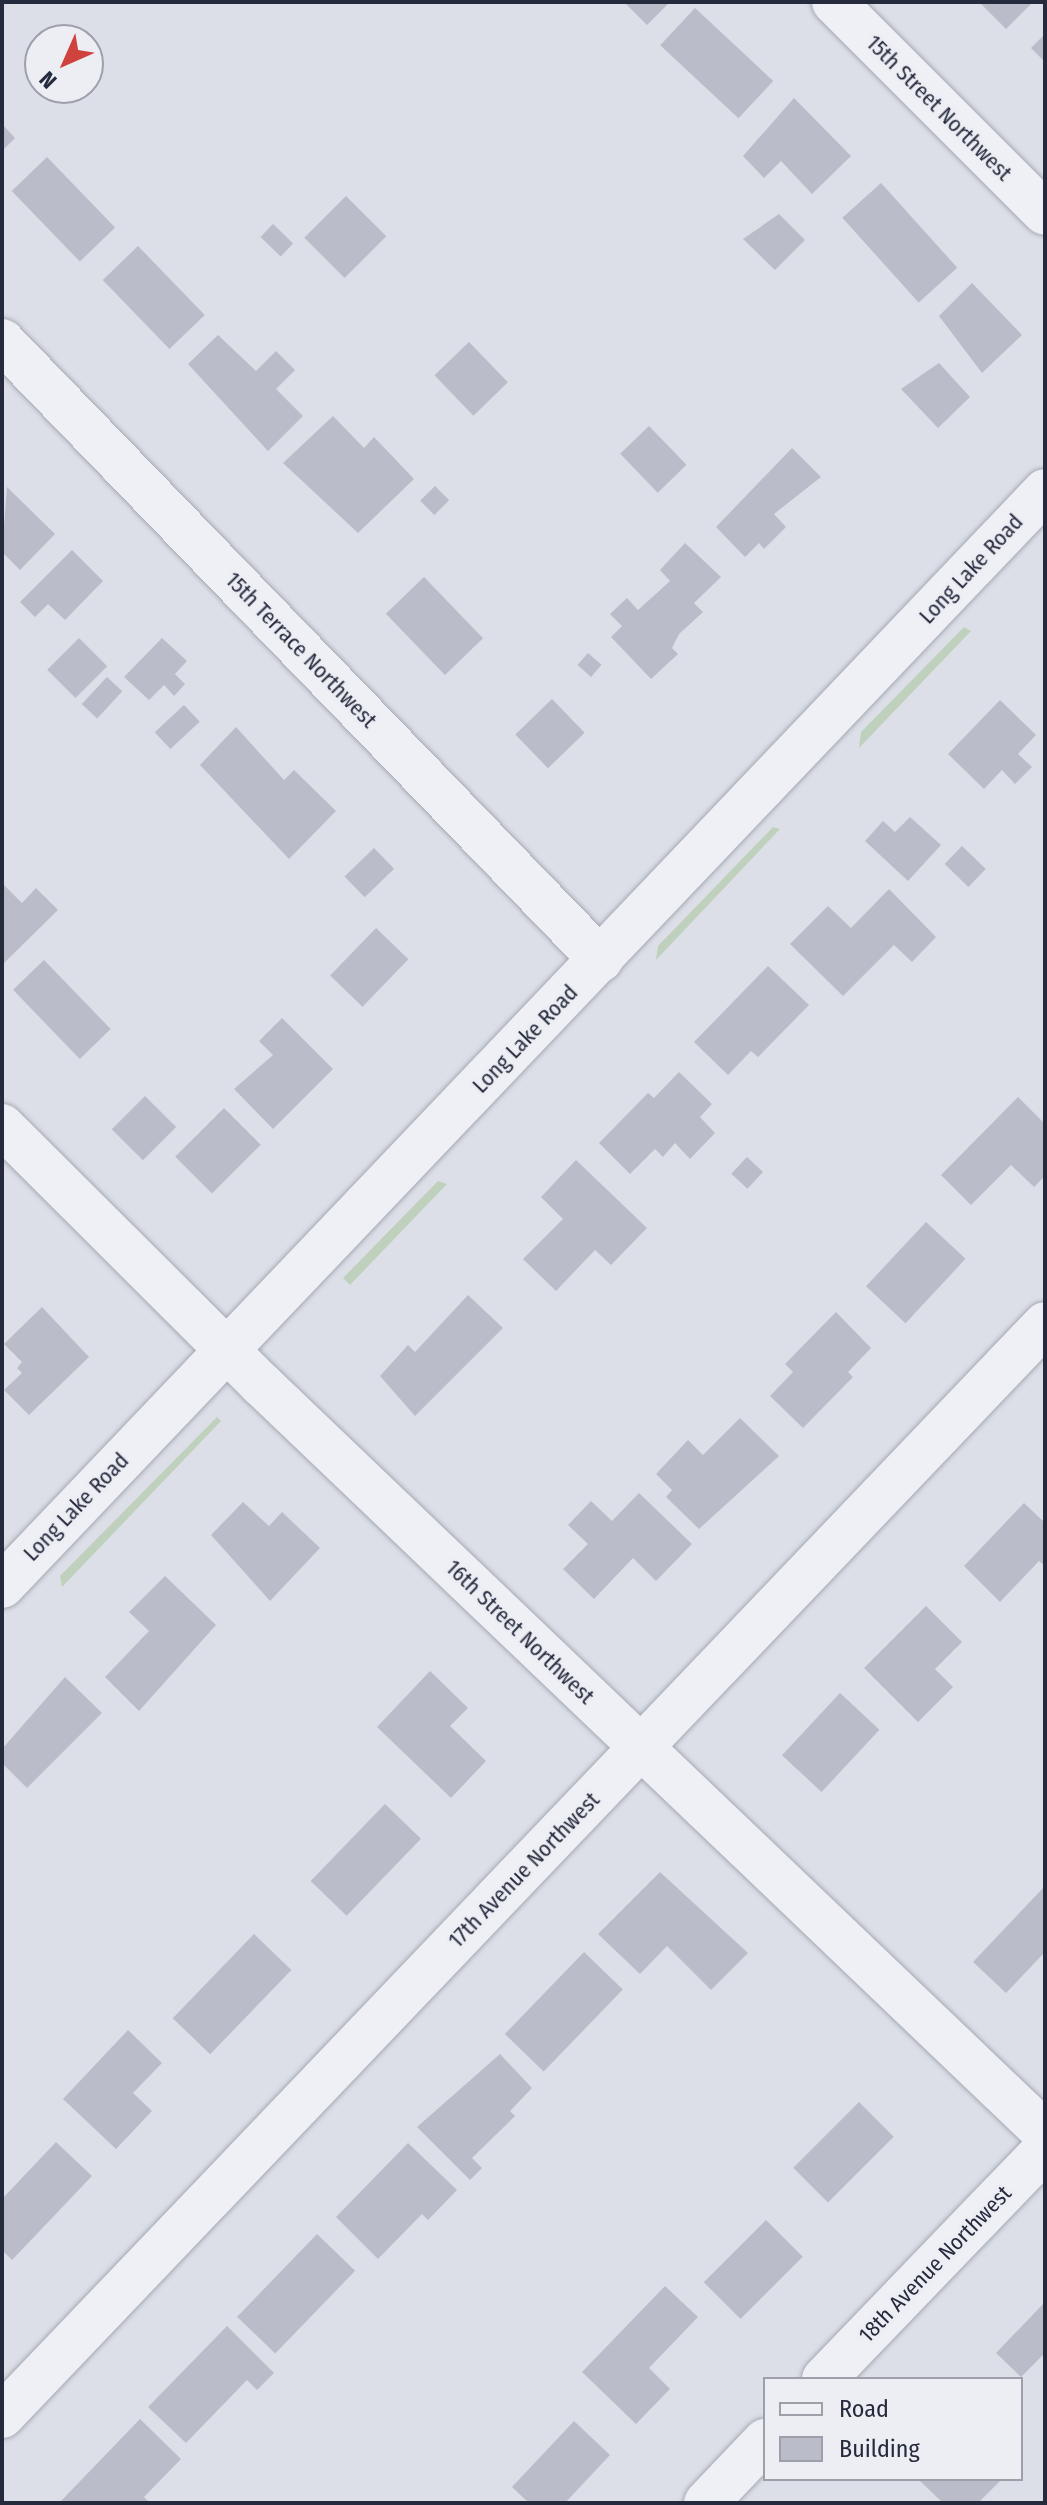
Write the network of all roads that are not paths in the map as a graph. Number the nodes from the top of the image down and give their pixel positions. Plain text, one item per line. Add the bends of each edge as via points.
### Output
1 (834, 2) edge
2 (1045, 213) edge
3 (2, 341) edge
4 (1045, 491) edge
5 (601, 960) junction
6 (2, 1126) edge
7 (1045, 1324) edge
8 (226, 1350) junction
9 (2, 1586) edge
10 (641, 1748) junction
11 (1045, 2133) edge
12 (1045, 2149) edge
13 (826, 2377) edge
14 (2, 2416) edge
15 (763, 2443) edge
16 (706, 2503) edge

1 - 2 street, 15th Street Northwest
3 - 5 street, 15th Terrace Northwest
4 - 5 street, Long Lake Road
5 - 8 street, Long Lake Road
6 - 8 street, 16th Street Northwest
7 - 10 street, 17th Avenue Northwest
8 - 9 street, Long Lake Road
8 - 10 street, 16th Street Northwest
10 - 11 street, 16th Street Northwest
10 - 14 street, 17th Avenue Northwest
12 - 13 street, 18th Avenue Northwest
15 - 16 street

